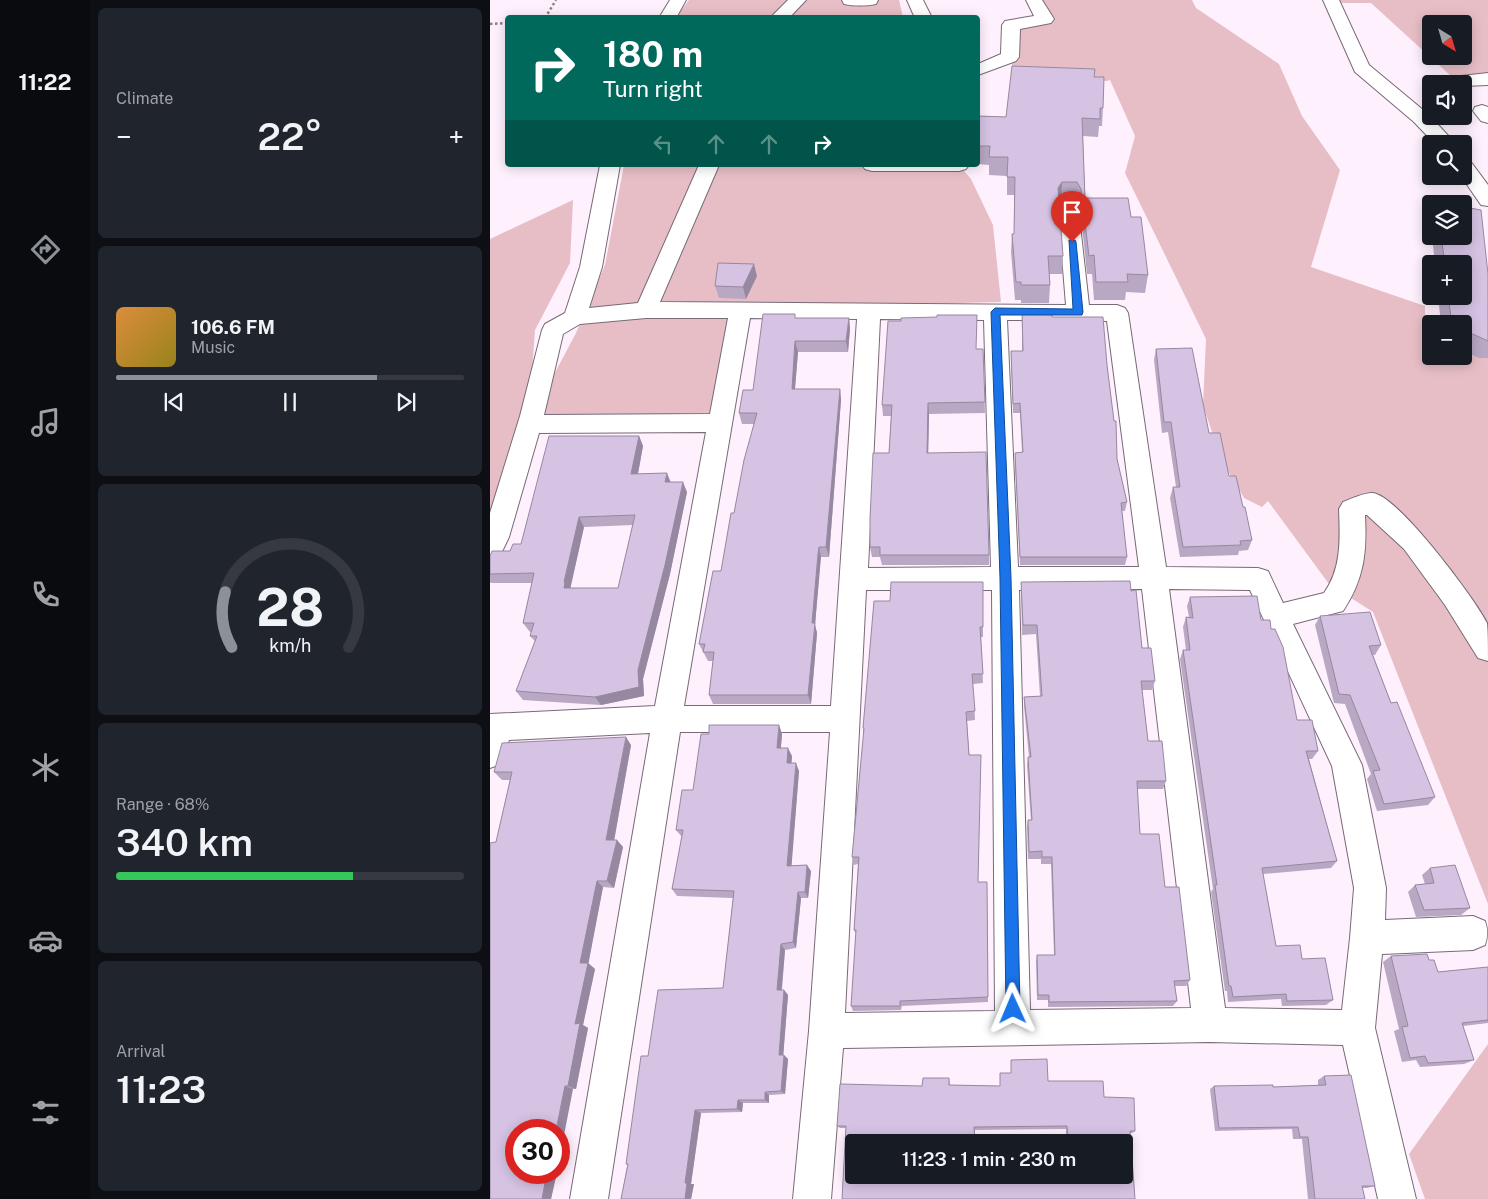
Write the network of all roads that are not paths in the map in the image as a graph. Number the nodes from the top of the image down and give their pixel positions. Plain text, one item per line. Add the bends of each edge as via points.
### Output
1 (678, 0) edge
2 (798, 0) edge
3 (850, 0) edge
4 (870, 0) edge
5 (915, 0) edge
6 (1034, 0) edge
7 (1331, 0) edge
8 (669, 15) edge
9 (781, 15) edge
10 (922, 15) edge
11 (980, 69) edge
12 (1488, 79) edge
13 (1472, 80) edge
14 (1437, 135) edge
15 (610, 167) edge
16 (708, 167) edge
17 (1472, 177) edge
18 (1488, 200) edge
19 (1068, 208) dead end
20 (646, 310) junction
21 (740, 312) junction
22 (869, 312) junction
23 (995, 312) junction
24 (1078, 312) junction
25 (575, 317) junction
26 (721, 423) junction
27 (530, 424) junction
28 (490, 550) edge
29 (1005, 578) junction
30 (1154, 578) junction
31 (854, 579) junction
32 (1276, 616) junction
33 (1488, 649) edge
34 (667, 719) junction
35 (844, 720) junction
36 (493, 736) edge
37 (1473, 933) dead end
38 (1367, 938) junction
39 (1210, 1025) junction
40 (1013, 1028) junction
41 (1357, 1028) junction
42 (827, 1031) junction
43 (589, 1199) edge
44 (812, 1199) edge
45 (1397, 1199) edge

1 - 8 street
2 - 9 street
3 - 4 street
5 - 10 street
6 - 11 street via 1045,19 1011,25 1010,57
7 - 14 street via 1361,68
12 - 13 street
15 - 25 street via 591,267
16 - 20 street
17 - 18 street
19 - 24 street
20 - 21 street
20 - 25 street
21 - 22 street
21 - 26 street
22 - 23 street
22 - 31 street
23 - 24 street
23 - 29 street
24 - 30 street via 1117,313
25 - 27 street via 553,330
26 - 27 street
26 - 34 street
27 - 28 street
29 - 30 street
29 - 31 street
29 - 40 street
30 - 32 street via 1258,579
30 - 39 street
31 - 35 street
32 - 33 street via 1333,602 1348,579 1352,560 1352,509 1372,503 1413,541 1455,597
32 - 38 street via 1347,765 1370,888
34 - 35 street
34 - 36 street
34 - 43 street
35 - 42 street
37 - 38 street
38 - 41 street
39 - 40 street
39 - 41 street
40 - 42 street
41 - 45 street
42 - 44 street

